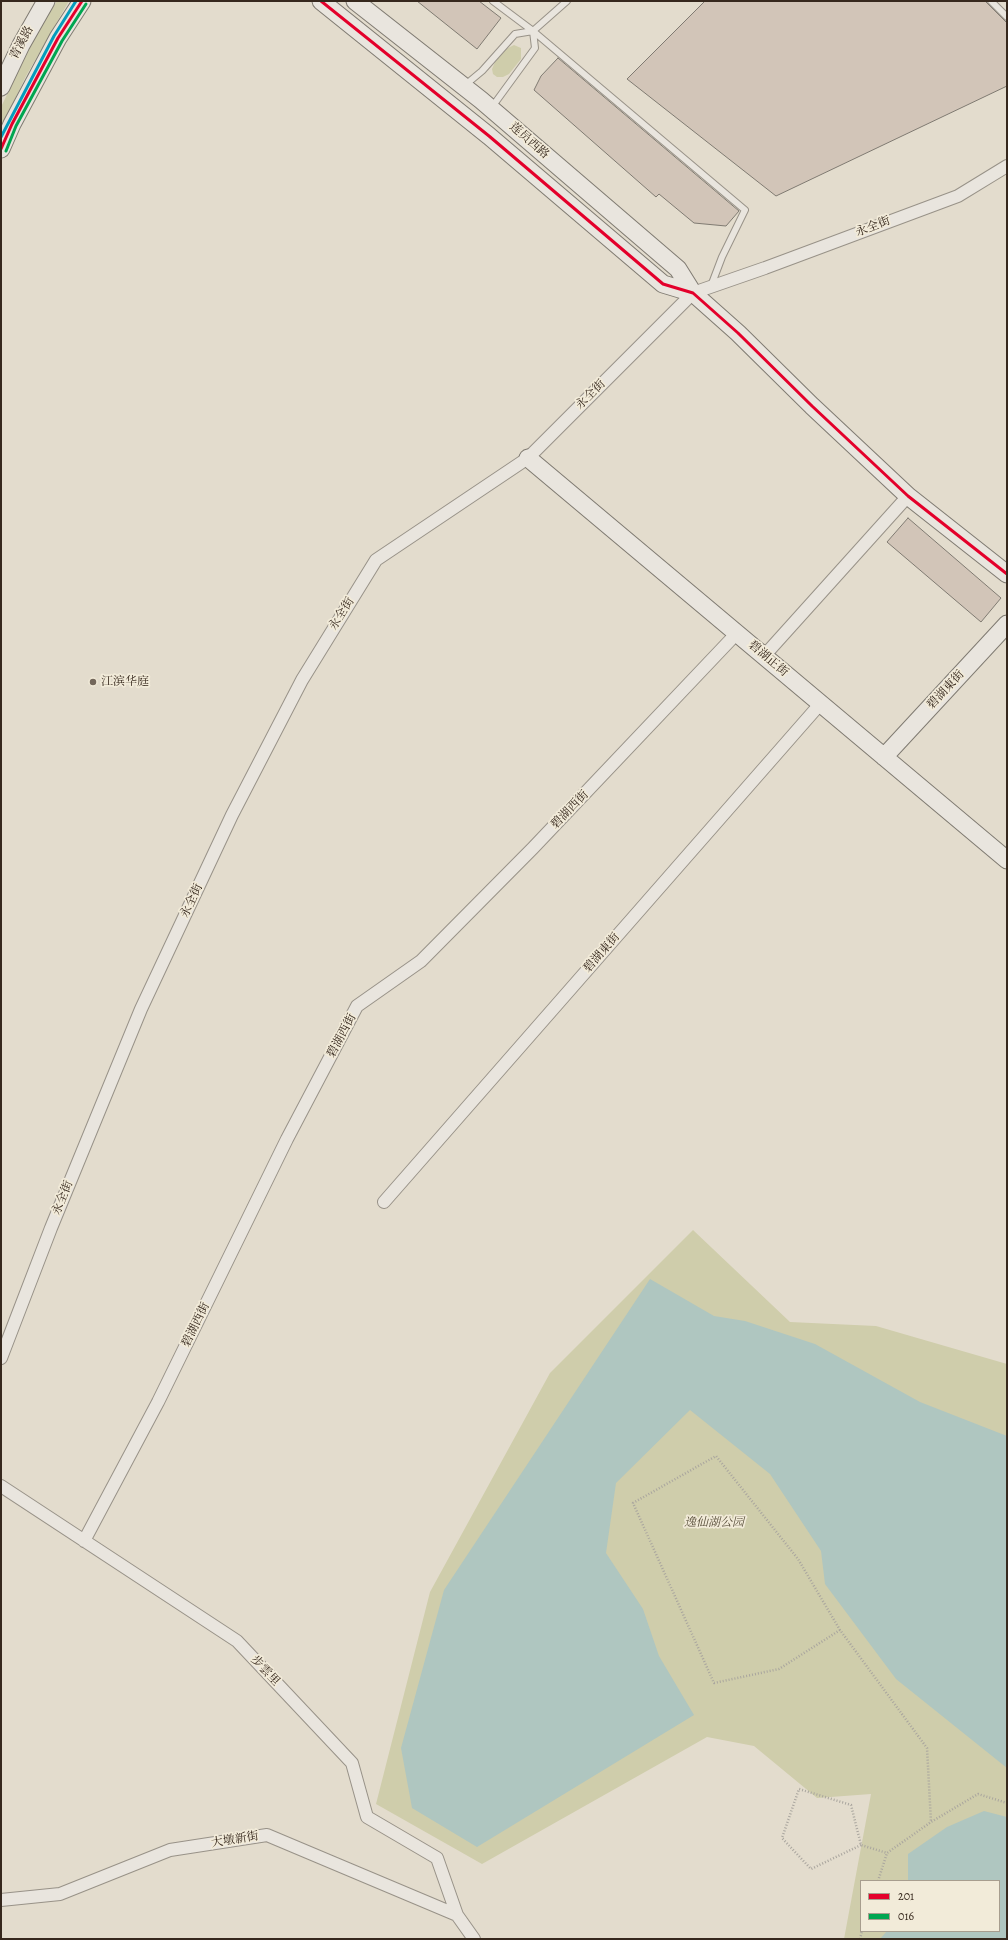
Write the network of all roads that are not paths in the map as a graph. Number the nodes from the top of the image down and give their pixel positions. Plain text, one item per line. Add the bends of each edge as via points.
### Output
1 (46, 1) edge
2 (321, 1) edge
3 (355, 1) edge
4 (493, 1) edge
5 (567, 1) edge
6 (991, 1) edge
7 (81, 3) edge
8 (1007, 17) edge
9 (533, 31) junction
10 (464, 86) junction
11 (1, 87) edge
12 (491, 108) junction
13 (1, 149) edge
14 (1007, 166) edge
15 (711, 287) junction
16 (693, 293) junction
17 (528, 458) junction
18 (908, 496) junction
19 (1007, 574) edge
20 (1007, 624) edge
21 (737, 633) junction
22 (764, 656) junction
23 (821, 703) junction
24 (884, 756) junction
25 (1007, 860) edge
26 (384, 1202) dead end
27 (1, 1358) edge
28 (1, 1486) edge
29 (84, 1541) junction
30 (1, 1900) edge
31 (458, 1915) junction
32 (474, 1939) edge

1 - 11 main road, 青溪路
2 - 16 main road, 莲员西路 via 489,136 663,284
3 - 10 main road, 莲员西路
4 - 9 lane
5 - 9 lane
6 - 8 lane
7 - 13 main road via 58,38
9 - 10 lane via 515,34 482,71
9 - 12 lane via 535,48
9 - 15 lane via 745,210 722,257
10 - 12 main road, 莲员西路
12 - 16 main road, 莲员西路 via 678,269
14 - 15 street, 永全街 via 958,196
15 - 16 street, 永全街
16 - 17 street, 永全街
16 - 18 main road, 莲员西路
17 - 21 main road, 碧湖正街
17 - 27 street, 永全街 via 376,560 302,680 232,815 141,1009
18 - 19 main road, 莲员西路
18 - 22 street
20 - 24 main road, 碧湖東街
21 - 22 main road, 碧湖正街
21 - 29 street, 碧湖西街 via 533,848 421,961 357,1006 287,1140 158,1402
22 - 23 main road, 碧湖正街
23 - 24 main road, 碧湖正街
23 - 26 street, 碧湖東街
24 - 25 main road, 碧湖正街
28 - 29 street, 步雲里
29 - 31 street, 步雲里 via 237,1641 352,1763 367,1817 437,1858
30 - 31 street, 大墩新街 via 60,1894 170,1850 266,1835
31 - 32 street

